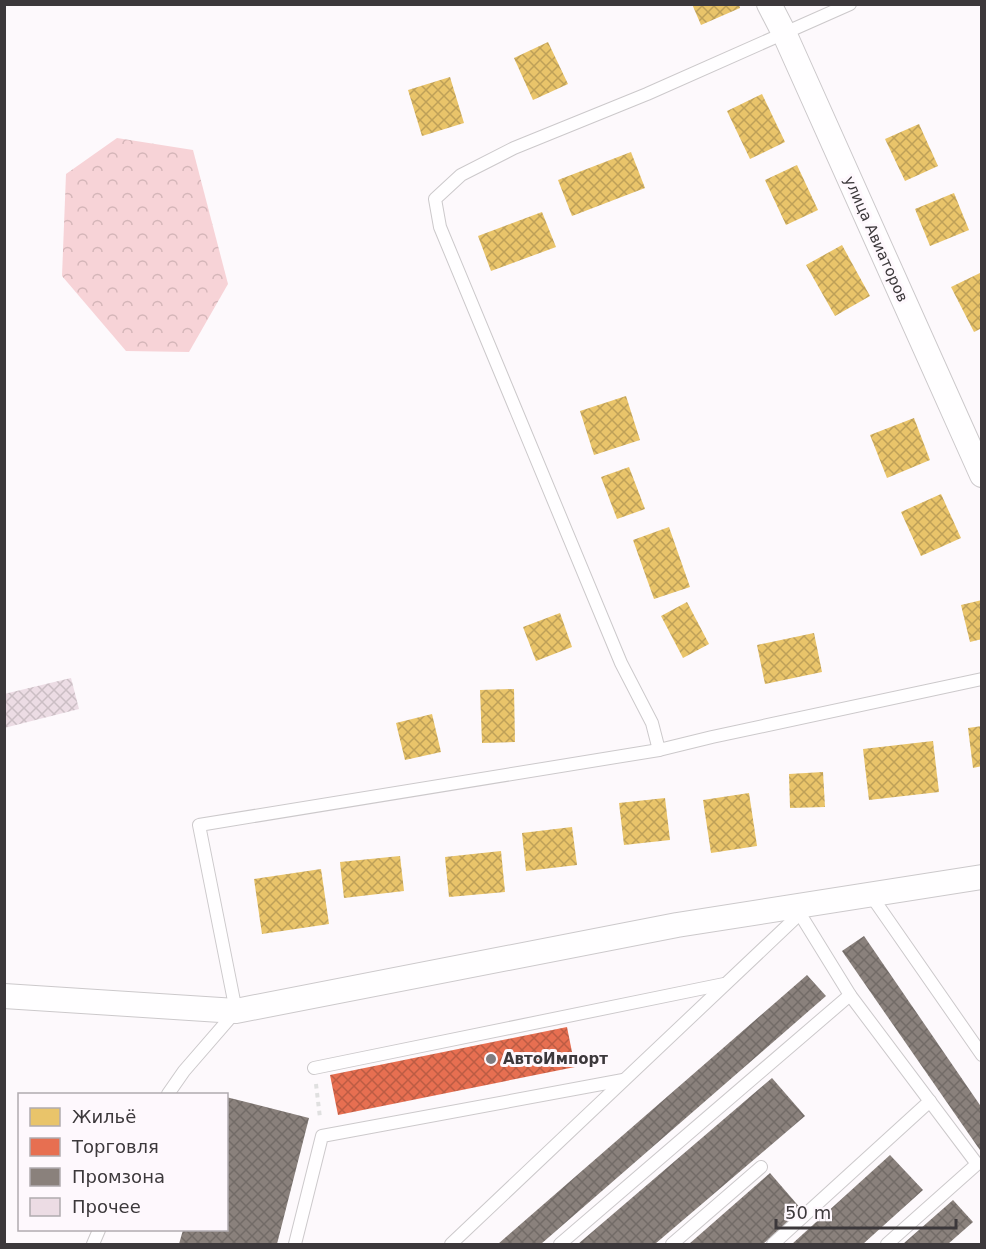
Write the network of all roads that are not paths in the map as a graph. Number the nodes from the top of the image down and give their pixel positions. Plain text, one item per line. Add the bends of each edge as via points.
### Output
1 (769, 4) edge
2 (850, 4) edge
3 (785, 35) junction
4 (981, 475) edge
5 (981, 679) edge
6 (659, 750) junction
7 (981, 877) edge
8 (870, 894) junction
9 (805, 908) junction
10 (726, 984) junction
11 (850, 995) junction
12 (4, 996) edge
13 (236, 1011) junction
14 (981, 1054) edge
15 (314, 1068) road end
16 (624, 1080) junction
17 (169, 1093) edge
18 (930, 1101) junction
19 (761, 1167) dead end
20 (99, 1231) edge
21 (93, 1245) edge
22 (295, 1245) edge
23 (451, 1245) edge
24 (560, 1245) edge
25 (672, 1245) edge
26 (773, 1245) edge
27 (887, 1245) edge

1 - 3 street, улица Авиаторов
2 - 3 lane
3 - 4 street, улица Авиаторов
3 - 6 lane via 514,148 461,175 435,199 440,227 621,663 652,723
5 - 6 lane
6 - 13 lane via 199,825
7 - 8 street
8 - 9 street
8 - 14 lane
9 - 10 lane
9 - 11 lane
9 - 13 street via 666,927
10 - 15 lane
10 - 16 lane
11 - 18 lane
11 - 24 lane
12 - 13 street
13 - 17 lane
16 - 22 lane via 322,1137
16 - 23 lane
18 - 26 lane
18 - 27 lane via 977,1164
19 - 25 lane
20 - 21 lane

